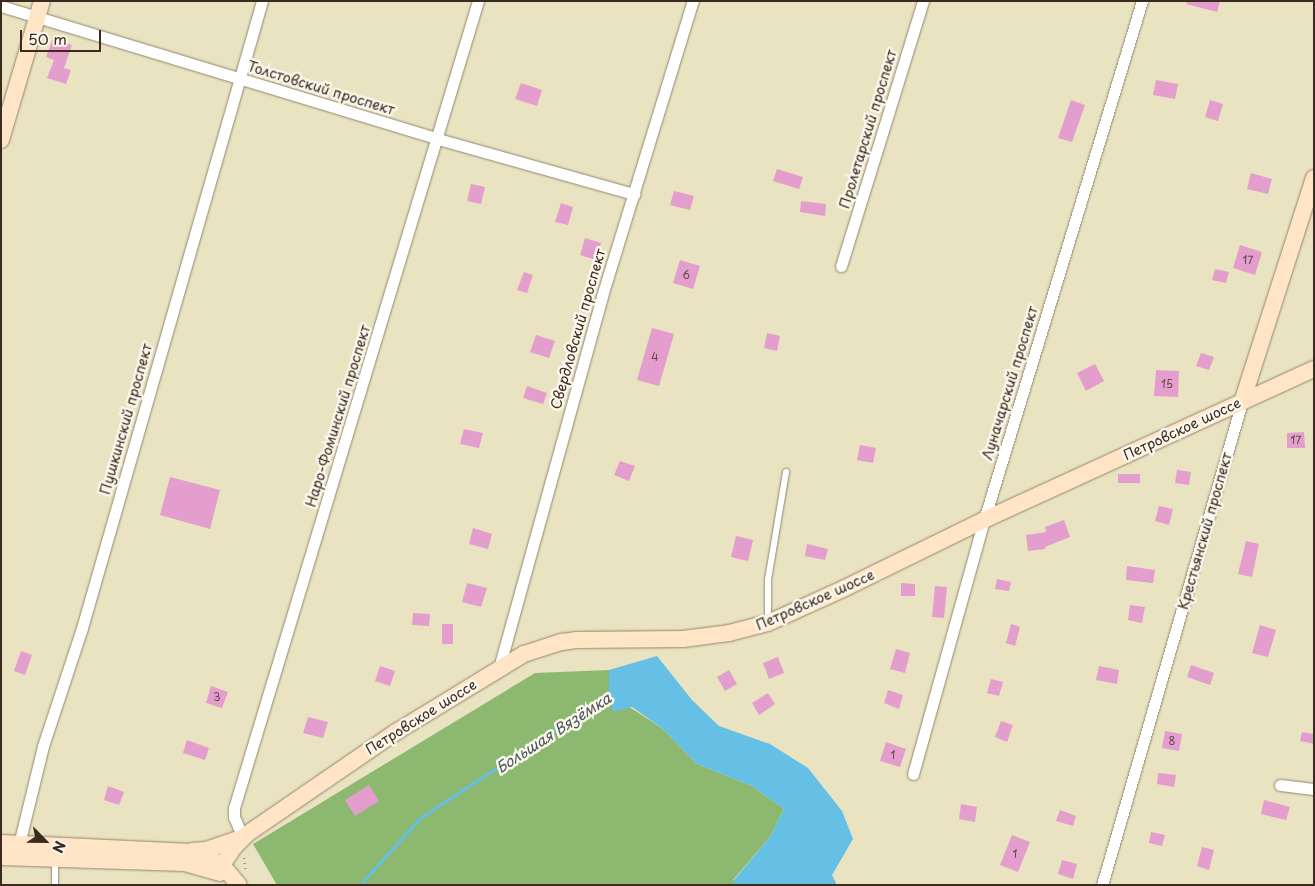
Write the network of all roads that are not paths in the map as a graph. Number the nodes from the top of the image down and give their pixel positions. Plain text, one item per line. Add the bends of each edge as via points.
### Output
1 (42, 1) edge
2 (262, 1) edge
3 (478, 1) edge
4 (693, 1) edge
5 (923, 1) edge
6 (1142, 1) edge
7 (1, 6) edge
8 (37, 18) junction
9 (240, 79) junction
10 (438, 139) junction
11 (1, 140) edge
12 (1314, 178) edge
13 (634, 194) junction
14 (841, 266) dead end
15 (1314, 369) edge
16 (1242, 402) junction
17 (786, 472) dead end
18 (984, 520) junction
19 (768, 623) junction
20 (499, 668) junction
21 (913, 774) dead end
22 (1280, 785) dead end
23 (1314, 789) edge
24 (243, 838) junction
25 (1, 843) edge
26 (19, 844) junction
27 (182, 851) junction
28 (1, 857) edge
29 (55, 859) junction
30 (220, 868) junction
31 (242, 884) edge
32 (55, 885) edge
33 (1102, 885) edge

1 - 8 street
2 - 9 street, Пушкинский проспект
3 - 10 street, Наро-Фоминский проспект
4 - 13 street, Свердловский проспект
5 - 14 street, Пролетарский проспект
6 - 18 street, Луначарский проспект
7 - 8 street, Толстовский проспект
8 - 9 street, Толстовский проспект
8 - 11 street
9 - 10 street, Толстовский проспект
9 - 26 street, Пушкинский проспект via 82,628 43,746
10 - 13 street, Толстовский проспект
10 - 24 street, Наро-Фоминский проспект via 234,808 234,817
12 - 16 street, Крестьянский проспект
13 - 20 street, Свердловский проспект via 602,296
15 - 16 street, Петровское шоссе
16 - 18 street, Петровское шоссе
16 - 33 street, Крестьянский проспект
17 - 19 lane via 768,580
18 - 19 street, Петровское шоссе
18 - 21 street, Луначарский проспект
19 - 20 street, Петровское шоссе via 729,633 683,639 562,642 524,654
20 - 24 street, Петровское шоссе via 396,732
22 - 23 street
24 - 27 street via 206,850
24 - 30 street, Петровское шоссе
24 - 31 street via 238,867
25 - 26 street
26 - 27 street
27 - 30 street via 202,855
28 - 29 street
29 - 30 street via 185,863
29 - 32 lane
30 - 31 street

